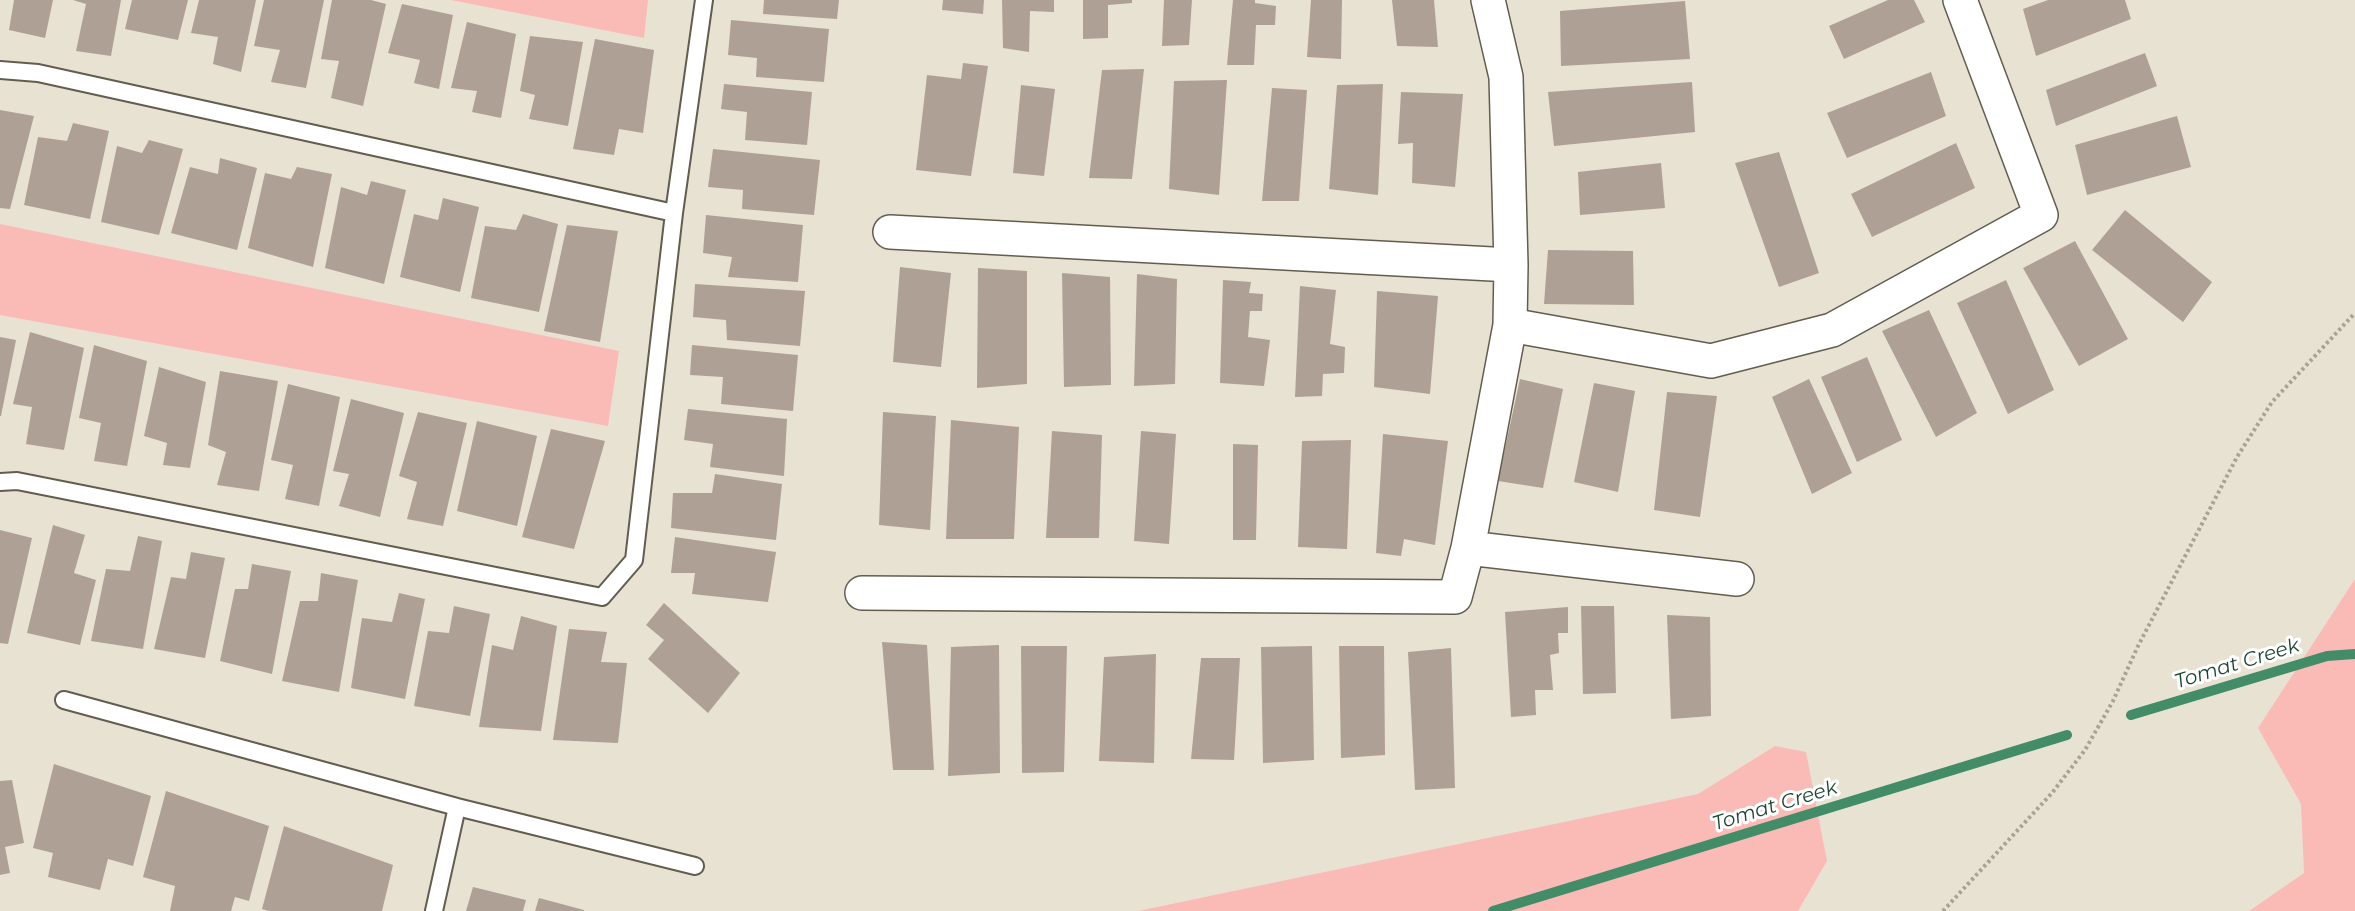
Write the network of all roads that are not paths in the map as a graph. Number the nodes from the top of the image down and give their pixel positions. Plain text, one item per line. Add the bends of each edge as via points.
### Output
1 (704, 0) edge
2 (1488, 0) edge
3 (1960, 0) edge
4 (0, 70) edge
5 (674, 213) junction
6 (890, 232) dead end
7 (1511, 265) junction
8 (1510, 325) junction
9 (0, 482) edge
10 (1468, 548) junction
11 (1737, 579) dead end
12 (862, 593) dead end
13 (64, 700) dead end
14 (457, 807) junction
15 (695, 866) dead end
16 (434, 911) edge

1 - 5 lane
2 - 7 street via 1506,77
3 - 8 street via 2041,215 1832,330 1711,361
4 - 5 lane via 38,74
5 - 9 lane via 634,560 602,597 17,481
6 - 7 street
7 - 8 street
8 - 10 street
10 - 11 street
10 - 12 street via 1455,597
13 - 14 lane
14 - 15 lane
14 - 16 lane

